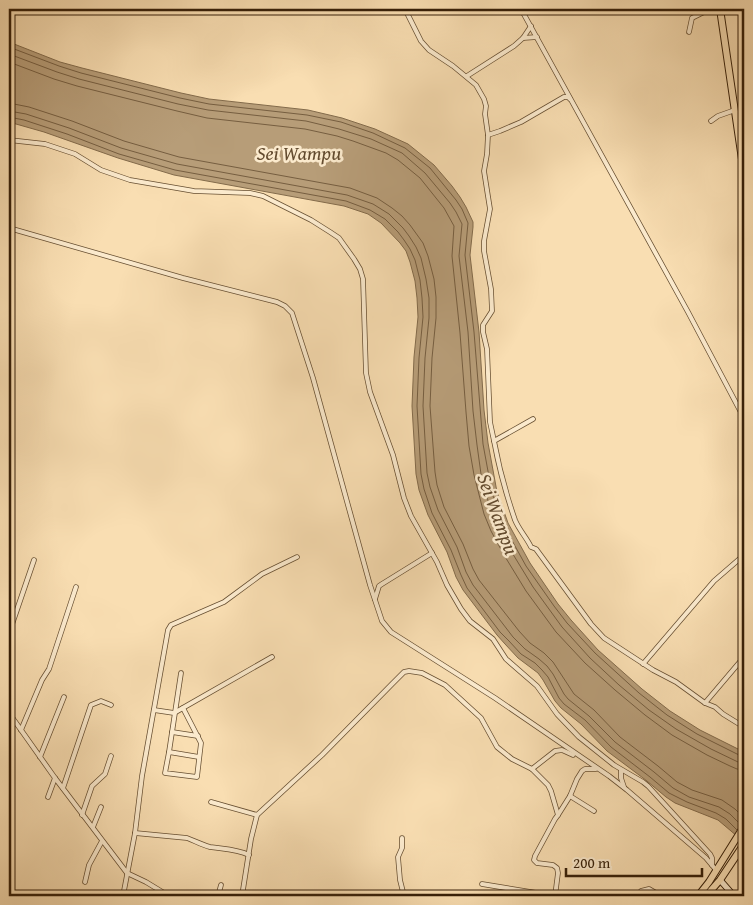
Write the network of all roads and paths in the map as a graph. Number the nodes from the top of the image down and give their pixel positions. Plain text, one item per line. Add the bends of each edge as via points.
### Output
1 (405, 9) edge
2 (521, 9) edge
3 (710, 9) edge
4 (720, 9) edge
5 (531, 26) junction
6 (689, 32) dead end
7 (537, 37) junction
8 (523, 38) junction
9 (467, 76) junction
10 (572, 101) junction
11 (735, 110) junction
12 (711, 121) dead end
13 (488, 135) junction
14 (9, 140) edge
15 (744, 173) edge
16 (9, 228) edge
17 (744, 418) edge
18 (534, 419) dead end
19 (494, 441) junction
20 (432, 553) junction
21 (744, 555) edge
22 (297, 557) dead end
23 (34, 560) dead end
24 (76, 587) dead end
25 (375, 599) junction
26 (9, 633) edge
27 (272, 657) dead end
28 (744, 657) edge
29 (643, 664) junction
30 (181, 673) dead end
31 (64, 697) dead end
32 (705, 703) junction
33 (111, 704) dead end
34 (183, 708) junction
35 (154, 710) junction
36 (9, 713) edge
37 (174, 713) junction
38 (744, 727) edge
39 (21, 730) junction
40 (172, 732) junction
41 (198, 736) junction
42 (169, 752) junction
43 (111, 756) dead end
44 (40, 757) junction
45 (199, 757) junction
46 (580, 757) junction
47 (532, 769) junction
48 (598, 769) junction
49 (622, 770) junction
50 (55, 778) junction
51 (63, 788) junction
52 (627, 790) junction
53 (48, 796) dead end
54 (570, 796) junction
55 (211, 802) dead end
56 (101, 807) dead end
57 (594, 811) dead end
58 (82, 815) junction
59 (558, 815) junction
60 (257, 816) junction
61 (744, 826) edge
62 (93, 827) junction
63 (135, 833) junction
64 (402, 838) dead end
65 (102, 841) junction
66 (744, 844) edge
67 (249, 855) junction
68 (714, 867) junction
69 (127, 873) junction
70 (720, 880) junction
71 (85, 882) dead end
72 (482, 884) dead end
73 (220, 885) dead end
74 (123, 896) edge
75 (169, 896) edge
76 (218, 896) edge
77 (242, 896) edge
78 (404, 896) edge
79 (555, 896) edge
80 (638, 896) edge
81 (662, 896) edge
82 (698, 896) edge
83 (706, 896) edge
84 (734, 896) edge

1 - 9 street via 421,42
2 - 5 street
3 - 6 street via 692,18
4 - 11 highway
5 - 7 street
5 - 8 street
7 - 8 street
7 - 10 street
8 - 9 street
9 - 13 street via 484,99
10 - 13 street via 564,97 521,122
10 - 17 street
11 - 12 street
11 - 15 highway
13 - 19 street via 484,171 490,209 484,251 492,311 483,325 483,332
14 - 20 street via 45,144 130,180 194,191 263,196 339,238 363,278 366,373 370,392 393,455 404,498
16 - 25 street via 277,302 289,309 313,378
18 - 19 street
19 - 29 street via 502,481 516,522 531,547 536,549 590,624 604,638
20 - 25 street via 379,586
20 - 49 street via 447,585 470,621 493,639 506,659 537,686 579,737
21 - 29 street via 714,581
22 - 35 street via 262,574 224,602 171,625
23 - 26 street
24 - 39 street via 49,669
25 - 46 street via 382,621 391,632
27 - 34 street
28 - 32 street
29 - 32 street
30 - 37 street
31 - 44 street
32 - 38 street
33 - 51 street via 101,701 91,705
34 - 37 street
34 - 41 street
35 - 37 street
35 - 63 street
36 - 39 street
37 - 40 street
39 - 44 street
40 - 41 street
40 - 42 street
41 - 45 street via 201,743
42 - 45 street
42 - 45 street via 165,773 197,778
43 - 58 street via 105,774 92,786
44 - 50 street
46 - 47 street via 556,750
46 - 48 street
47 - 59 street via 550,788
47 - 60 street via 497,747 481,718 445,685 409,671
48 - 52 street
48 - 54 street via 582,771
49 - 52 street via 622,784
49 - 68 street via 648,786 710,854
50 - 51 street
50 - 53 street
51 - 58 street
52 - 68 street
54 - 57 street
54 - 59 street
55 - 60 street
56 - 62 street
58 - 62 street
59 - 79 street via 534,860 557,868
60 - 67 street
61 - 68 highway via 722,861
62 - 65 street
63 - 67 street via 187,838
63 - 69 street
64 - 78 street via 398,857
65 - 69 street
65 - 71 street
66 - 70 highway
67 - 77 street
68 - 82 highway via 709,882
69 - 74 street
69 - 75 street
70 - 83 highway
70 - 84 street
72 - 79 street
73 - 76 street
80 - 81 street via 641,891 649,889

